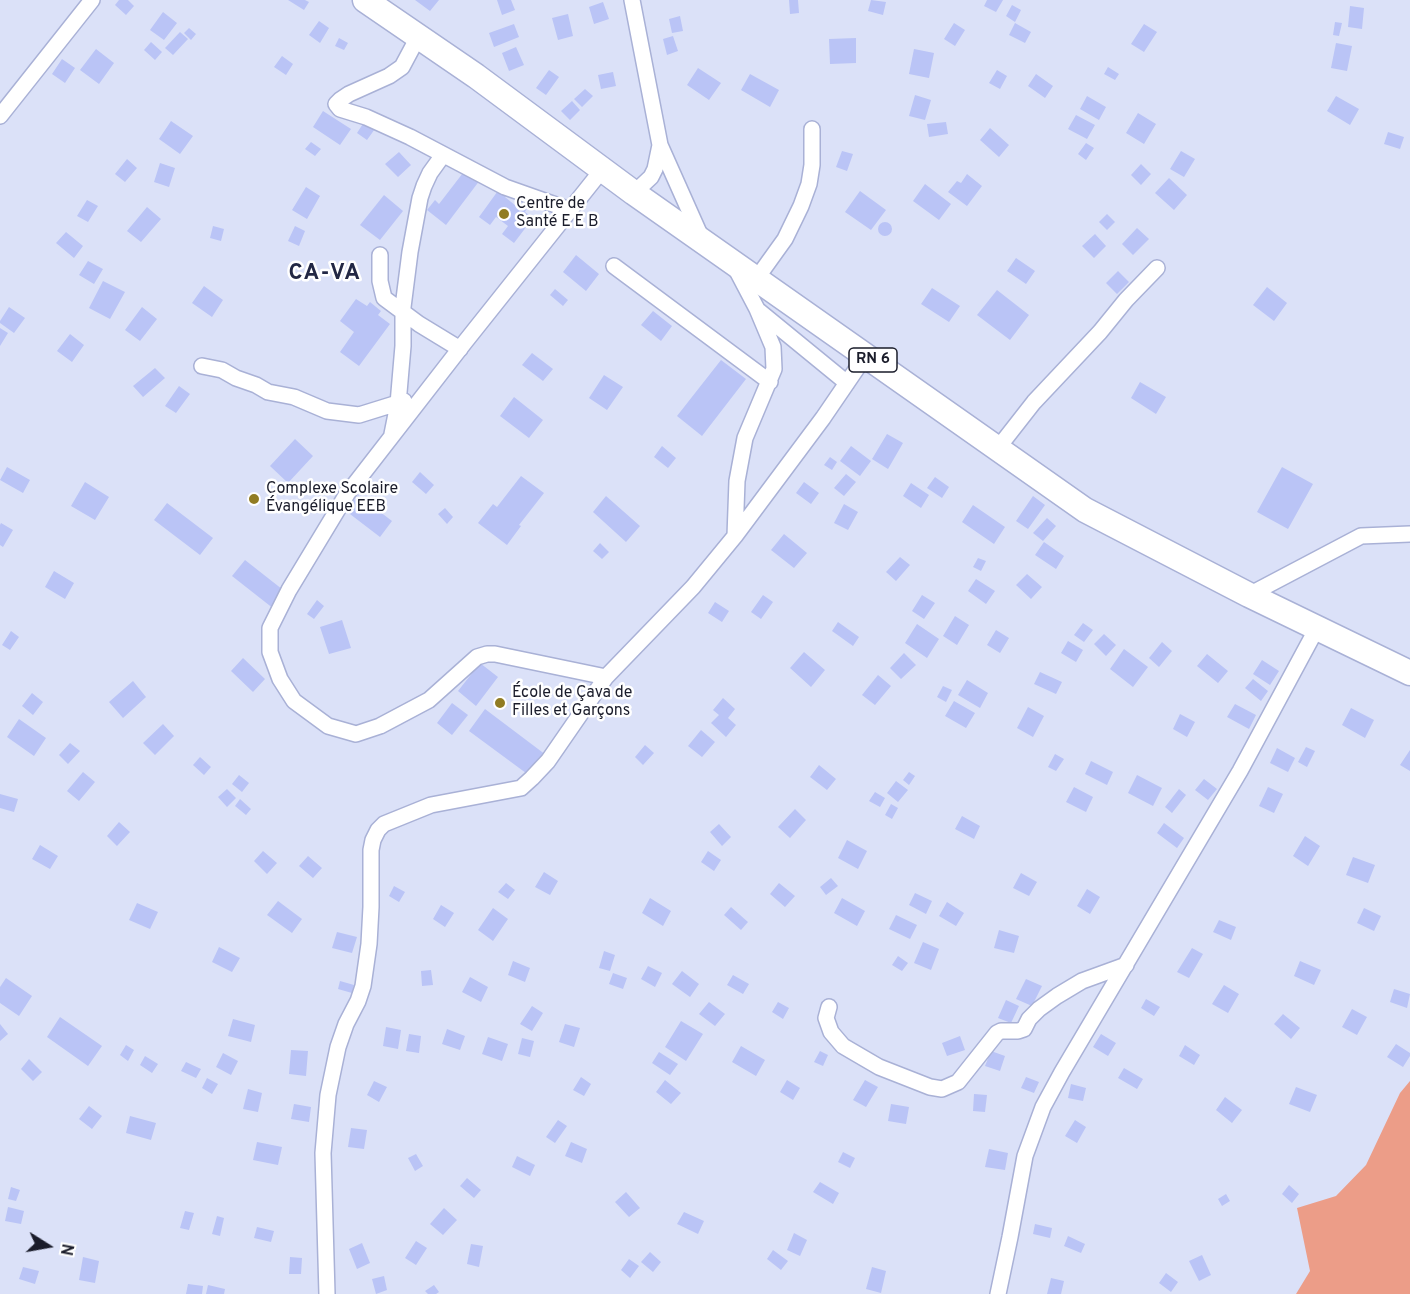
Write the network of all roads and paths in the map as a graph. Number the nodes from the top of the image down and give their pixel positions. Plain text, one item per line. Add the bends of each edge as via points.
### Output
1 (92, 0) edge
2 (365, 0) edge
3 (632, 0) edge
4 (418, 37) junction
5 (0, 116) edge
6 (812, 129) dead end
7 (660, 145) junction
8 (443, 155) junction
9 (602, 170) junction
10 (634, 193) junction
11 (570, 210) junction
12 (702, 240) junction
13 (380, 255) dead end
14 (732, 261) junction
15 (614, 266) dead end
16 (1157, 268) dead end
17 (757, 278) junction
18 (757, 309) junction
19 (403, 313) junction
20 (459, 349) junction
21 (866, 355) junction
22 (202, 366) dead end
23 (770, 382) junction
24 (847, 382) junction
25 (428, 390) junction
26 (398, 404) junction
27 (391, 437) junction
28 (998, 448) junction
29 (1410, 534) edge
30 (735, 536) junction
31 (1249, 595) junction
32 (1317, 628) junction
33 (1410, 673) edge
34 (606, 677) junction
35 (1126, 965) junction
36 (830, 1007) dead end
37 (327, 1294) edge
38 (998, 1294) edge

1 - 5 street
2 - 4 main road, RN 6
3 - 7 street
4 - 8 street via 402,67 336,104
4 - 9 main road, RN 6
6 - 17 street via 812,165 801,206 785,239
7 - 10 street via 656,169
7 - 12 street
8 - 11 street via 506,187
8 - 19 street via 429,173 420,198
9 - 10 main road, RN 6
9 - 11 street
10 - 12 main road, RN 6
11 - 20 street
12 - 14 main road, RN 6
13 - 19 street via 384,298
14 - 17 main road, RN 6
14 - 18 street
15 - 23 street
16 - 28 street via 1034,402
17 - 21 main road, RN 6
18 - 23 street via 773,347
18 - 24 street
19 - 20 street
19 - 26 street
20 - 25 street
21 - 24 street
21 - 28 main road, RN 6
22 - 26 street via 222,370 268,392 294,397 327,411 359,415
23 - 30 street via 745,438 737,481
24 - 30 street
25 - 26 street
25 - 27 street
26 - 27 street
27 - 34 street via 347,494 270,628 270,652 294,701 327,726 356,734 429,700 477,657 487,654
28 - 31 main road, RN 6 via 1085,510
29 - 31 street via 1361,536
30 - 34 street
31 - 32 main road, RN 6
32 - 33 main road, RN 6
32 - 35 street via 1240,771
34 - 37 street via 548,761 521,788 431,805 384,824 373,840 364,976 338,1047 328,1095 323,1153
35 - 36 street via 1082,981 1057,996 1039,1009 1024,1029 997,1033 958,1082 942,1089 879,1067 843,1046 828,1025
35 - 38 street via 1043,1107 1025,1155

